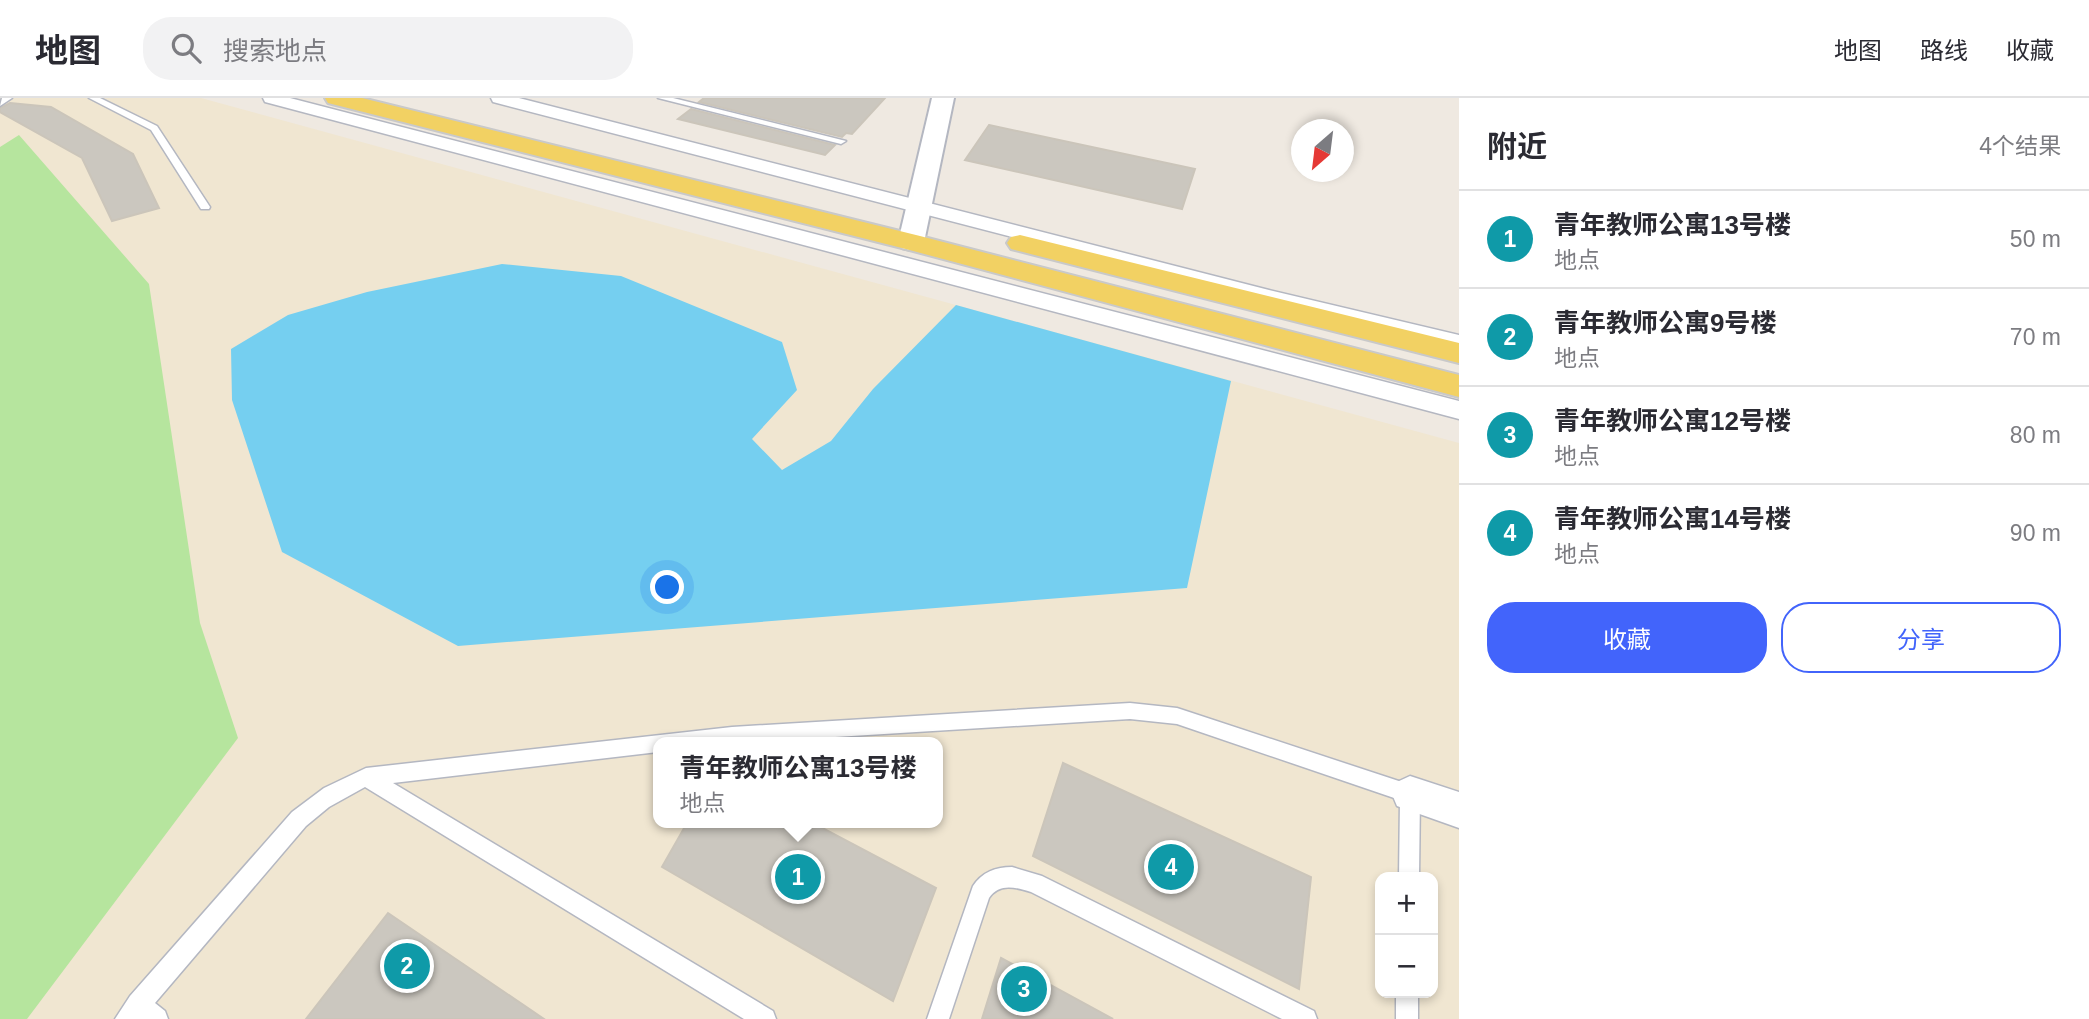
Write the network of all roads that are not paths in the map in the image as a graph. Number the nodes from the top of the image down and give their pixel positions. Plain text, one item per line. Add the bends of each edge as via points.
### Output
1 (8, 98) edge
2 (93, 98) edge
3 (271, 98) edge
4 (336, 98) edge
5 (436, 98) edge
6 (499, 98) edge
7 (662, 98) edge
8 (929, 98) edge
9 (943, 98) edge
10 (0, 103) edge
11 (841, 141) dead end
12 (205, 206) dead end
13 (907, 220) junction
14 (1459, 342) edge
15 (1459, 353) edge
16 (1459, 386) edge
17 (1459, 410) edge
18 (716, 737) edge
19 (653, 744) edge
20 (366, 777) junction
21 (1409, 794) junction
22 (1459, 810) edge
23 (1409, 872) edge
24 (1407, 998) edge
25 (132, 1012) edge
26 (157, 1019) edge
27 (765, 1019) edge
28 (938, 1019) edge
29 (1306, 1019) edge
30 (1407, 1019) edge

1 - 10 lane
2 - 12 lane via 154,128
3 - 17 street
4 - 13 main road
5 - 13 main road
6 - 13 street
7 - 11 lane
8 - 13 street
9 - 13 street
13 - 14 street
13 - 15 main road
13 - 16 main road
18 - 21 lane via 1151,711
19 - 20 lane
20 - 25 lane via 316,803 299,818
20 - 27 lane
21 - 22 street
21 - 23 lane
24 - 30 lane
25 - 26 lane
28 - 29 lane via 985,884 995,878 1020,877

